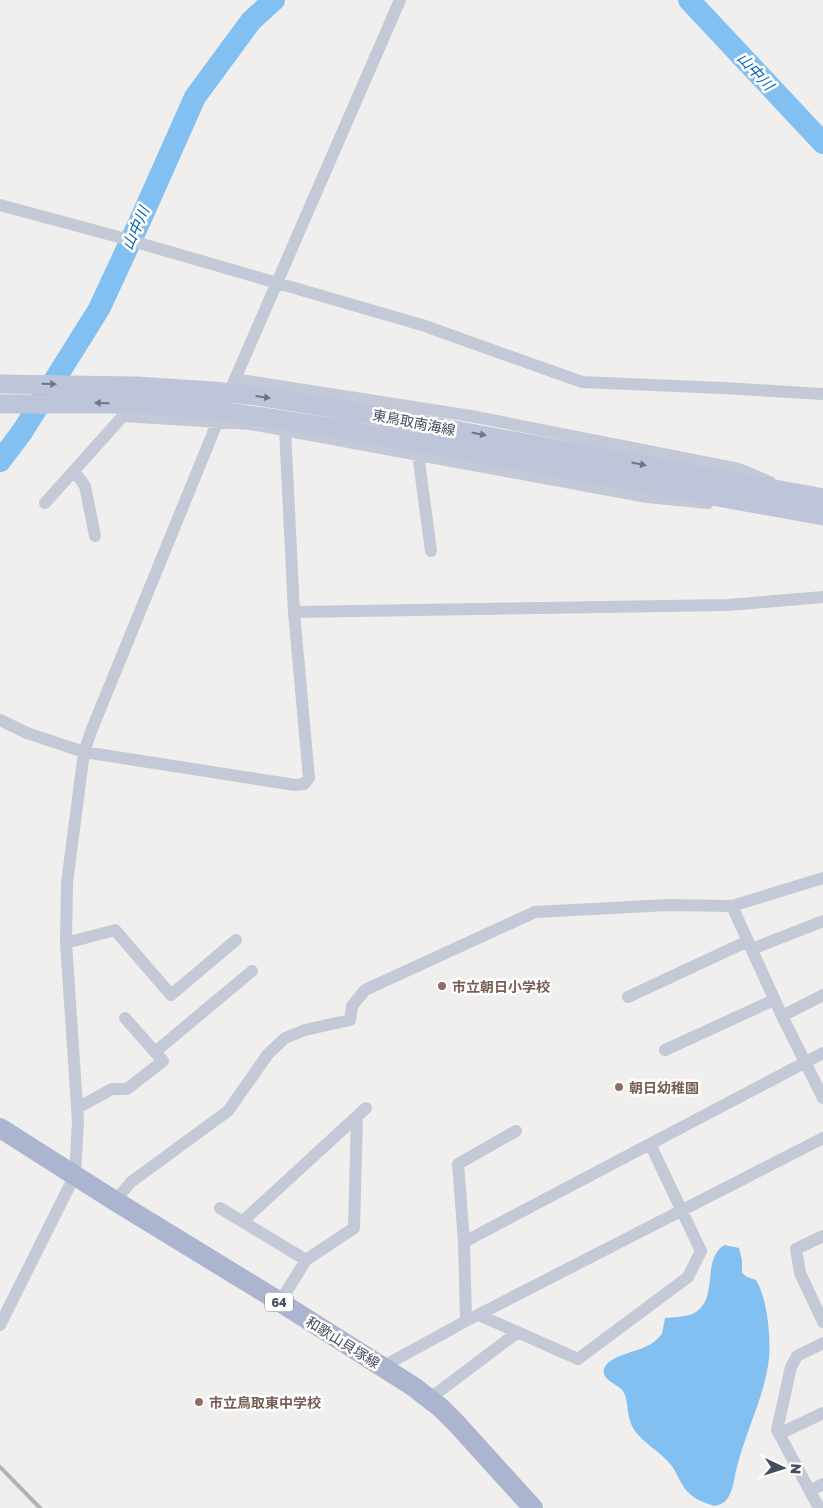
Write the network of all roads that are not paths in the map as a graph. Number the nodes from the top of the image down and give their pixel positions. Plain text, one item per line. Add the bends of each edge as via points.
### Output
1 (400, 0) edge
2 (0, 206) edge
3 (276, 284) junction
4 (235, 379) junction
5 (0, 384) edge
6 (823, 394) edge
7 (0, 404) edge
8 (219, 421) junction
9 (285, 430) junction
10 (418, 454) junction
11 (74, 471) junction
12 (802, 494) junction
13 (823, 498) edge
14 (45, 503) dead end
15 (768, 506) junction
16 (823, 516) edge
17 (95, 536) dead end
18 (431, 551) dead end
19 (823, 597) edge
20 (294, 612) junction
21 (0, 720) edge
22 (84, 752) junction
23 (823, 878) edge
24 (732, 906) junction
25 (823, 921) edge
26 (236, 940) dead end
27 (66, 943) junction
28 (750, 945) junction
29 (252, 971) dead end
30 (823, 995) edge
31 (628, 997) dead end
32 (774, 1000) junction
33 (782, 1016) junction
34 (125, 1018) dead end
35 (665, 1050) dead end
36 (155, 1052) junction
37 (823, 1053) edge
38 (805, 1063) junction
39 (823, 1098) edge
40 (77, 1108) junction
41 (0, 1128) edge
42 (516, 1131) dead end
43 (823, 1138) edge
44 (650, 1144) junction
45 (75, 1175) junction
46 (115, 1201) junction
47 (220, 1208) dead end
48 (682, 1211) junction
49 (243, 1222) junction
50 (823, 1236) edge
51 (464, 1242) junction
52 (306, 1260) junction
53 (280, 1302) junction
54 (478, 1315) junction
55 (466, 1321) junction
56 (823, 1322) edge
57 (0, 1325) edge
58 (518, 1332) junction
59 (823, 1343) edge
60 (382, 1367) junction
61 (429, 1399) junction
62 (823, 1413) edge
63 (779, 1434) junction
64 (823, 1484) edge
65 (810, 1490) junction
66 (532, 1508) edge
67 (819, 1508) edge

1 - 3 street
2 - 3 street
3 - 4 street
3 - 6 street via 422,326 582,382
4 - 8 street
4 - 12 street via 471,416 648,450 738,469
5 -> 12 main road, 東鳥取南海線 via 214,391 362,413
15 -> 7 main road, 東鳥取南海線 via 359,432 213,410 87,403
8 - 9 street
8 - 11 street via 123,416
8 - 22 street
9 - 10 street
9 - 20 street
10 - 15 street via 647,497
10 - 18 street
11 - 14 street
11 - 17 street via 84,486
12 - 13 main road, 東鳥取南海線
15 - 16 main road, 東鳥取南海線
19 - 20 street via 728,605
20 - 22 street via 309,778 304,784
21 - 22 street via 26,733
22 - 27 street via 67,883
23 - 24 street
24 - 28 street
24 - 46 street via 668,905 535,912 365,990 352,1006 350,1020 305,1030 286,1038 268,1054 228,1111 131,1182
25 - 28 street
26 - 27 street via 171,995 115,930
27 - 40 street
28 - 31 street
28 - 32 street
29 - 36 street
30 - 33 street
32 - 33 street
32 - 35 street
33 - 38 street
34 - 36 street
36 - 40 street via 163,1061 127,1088 112,1089
37 - 38 street
38 - 39 street
38 - 44 street
40 - 45 street
41 - 45 main road, 和歌山貝塚線 / 64
42 - 51 street via 458,1164
43 - 48 street
44 - 48 street
44 - 51 street
45 - 46 main road, 和歌山貝塚線 / 64
45 - 57 street
46 - 53 main road, 和歌山貝塚線 / 64
47 - 49 street
48 - 54 street
48 - 58 street via 701,1251 688,1277 618,1330 578,1359
49 - 52 street
49 - 52 street via 362,1112 354,1228
50 - 56 street via 796,1250 800,1273
51 - 55 street
52 - 53 street
53 - 60 main road, 和歌山貝塚線 / 64
54 - 55 street
54 - 58 street
55 - 60 street
58 - 61 street
59 - 63 street via 797,1356 791,1366 777,1430
60 - 61 main road, 和歌山貝塚線 / 64
61 - 66 main road, 和歌山貝塚線 / 64 via 456,1423
62 - 63 street
63 - 65 street
64 - 65 street
65 - 67 street

